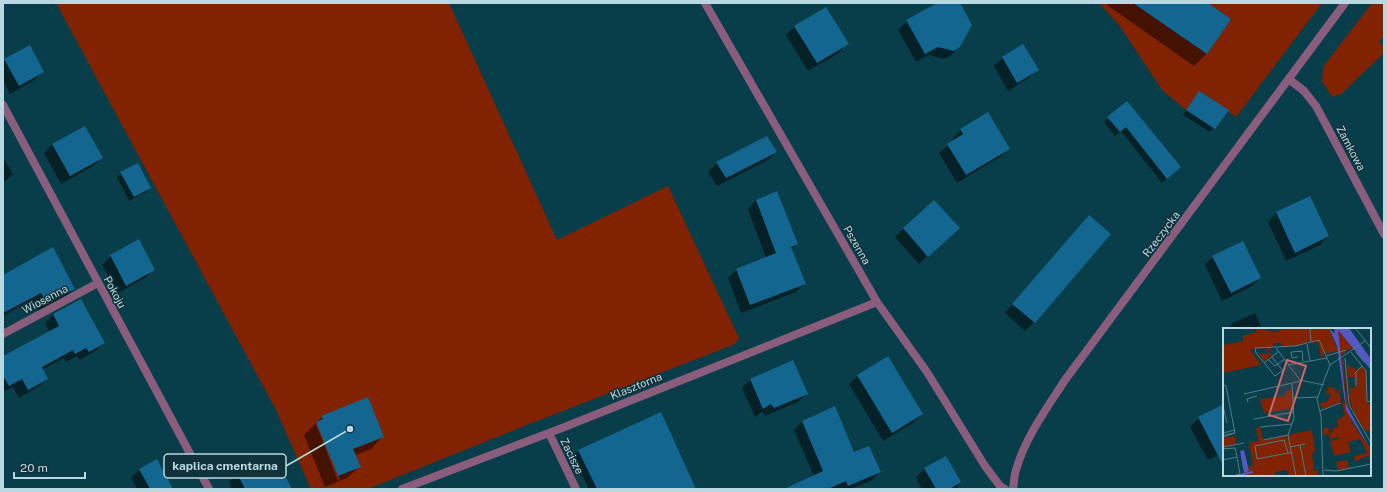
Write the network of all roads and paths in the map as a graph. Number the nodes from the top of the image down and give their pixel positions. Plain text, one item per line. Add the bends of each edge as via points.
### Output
1 (705, 3) edge
2 (1345, 3) edge
3 (1290, 80) junction
4 (3, 105) edge
5 (1384, 234) edge
6 (98, 283) junction
7 (877, 302) junction
8 (3, 334) edge
9 (549, 433) junction
10 (209, 489) edge
11 (402, 489) edge
12 (576, 489) edge
13 (1005, 489) edge
14 (1013, 489) edge

1 - 7 street, Pszenna
2 - 3 street, Rzeczycka
3 - 5 street, Zamkowa via 1304,91 1316,106
3 - 14 street, Rzeczycka via 1066,380 1024,450 1016,470
4 - 6 street, Pokoju
6 - 8 street, Wiosenna
6 - 10 street, Pokoju
7 - 9 street, Klasztorna
7 - 13 street, Pszenna via 927,372 985,466
9 - 11 street, Klasztorna
9 - 12 street, Zacisze

